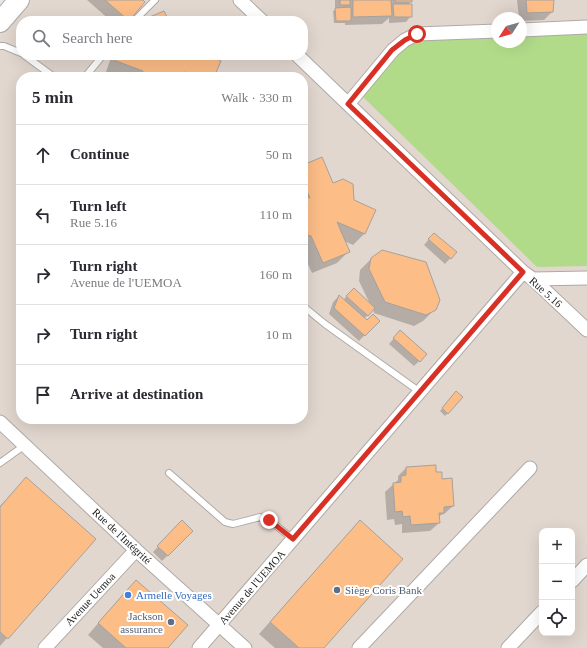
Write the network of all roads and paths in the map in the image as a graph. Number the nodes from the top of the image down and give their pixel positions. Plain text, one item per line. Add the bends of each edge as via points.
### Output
1 (19, 0) edge
2 (154, 0) edge
3 (240, 0) edge
4 (139, 16) edge
5 (257, 16) edge
6 (0, 22) edge
7 (587, 28) edge
8 (527, 30) edge
9 (491, 31) edge
10 (0, 46) edge
11 (16, 51) edge
12 (31, 60) edge
13 (99, 60) edge
14 (302, 60) edge
15 (47, 72) edge
16 (89, 72) edge
17 (348, 104) junction
18 (528, 275) junction
19 (587, 278) edge
20 (308, 310) edge
21 (586, 328) edge
22 (420, 392) junction
23 (0, 422) edge
24 (25, 445) junction
25 (0, 462) edge
26 (530, 468) dead end
27 (169, 473) dead end
28 (293, 539) junction
29 (136, 550) junction
30 (587, 565) edge
31 (575, 577) edge
32 (539, 615) edge
33 (219, 625) junction
34 (45, 648) edge
35 (199, 648) edge
36 (245, 648) edge
37 (359, 648) edge
38 (508, 648) edge

1 - 6 main road
2 - 4 lane
3 - 5 street
7 - 8 street
9 - 17 street via 417,34 405,40 392,50
10 - 11 lane
12 - 15 lane
13 - 16 lane
14 - 17 street, Rue 5.16
17 - 18 street, Rue 5.16
18 - 19 street
18 - 21 street, Rue 5.16
18 - 22 street, Avenue de l'UEMOA
20 - 22 lane
22 - 28 street, Avenue de l'UEMOA
23 - 24 street, Rue de l'Intégrité
24 - 25 lane
24 - 29 street, Rue de l'Intégrité
26 - 37 street
27 - 28 lane via 225,522 233,524 260,517 269,520
28 - 33 street, Avenue de l'UEMOA
29 - 33 street, Rue de l'Intégrité
29 - 34 street, Avenue Uemoa
30 - 31 street
32 - 38 street
33 - 35 street, Avenue de l'UEMOA
33 - 36 street, Rue de l'Intégrité

